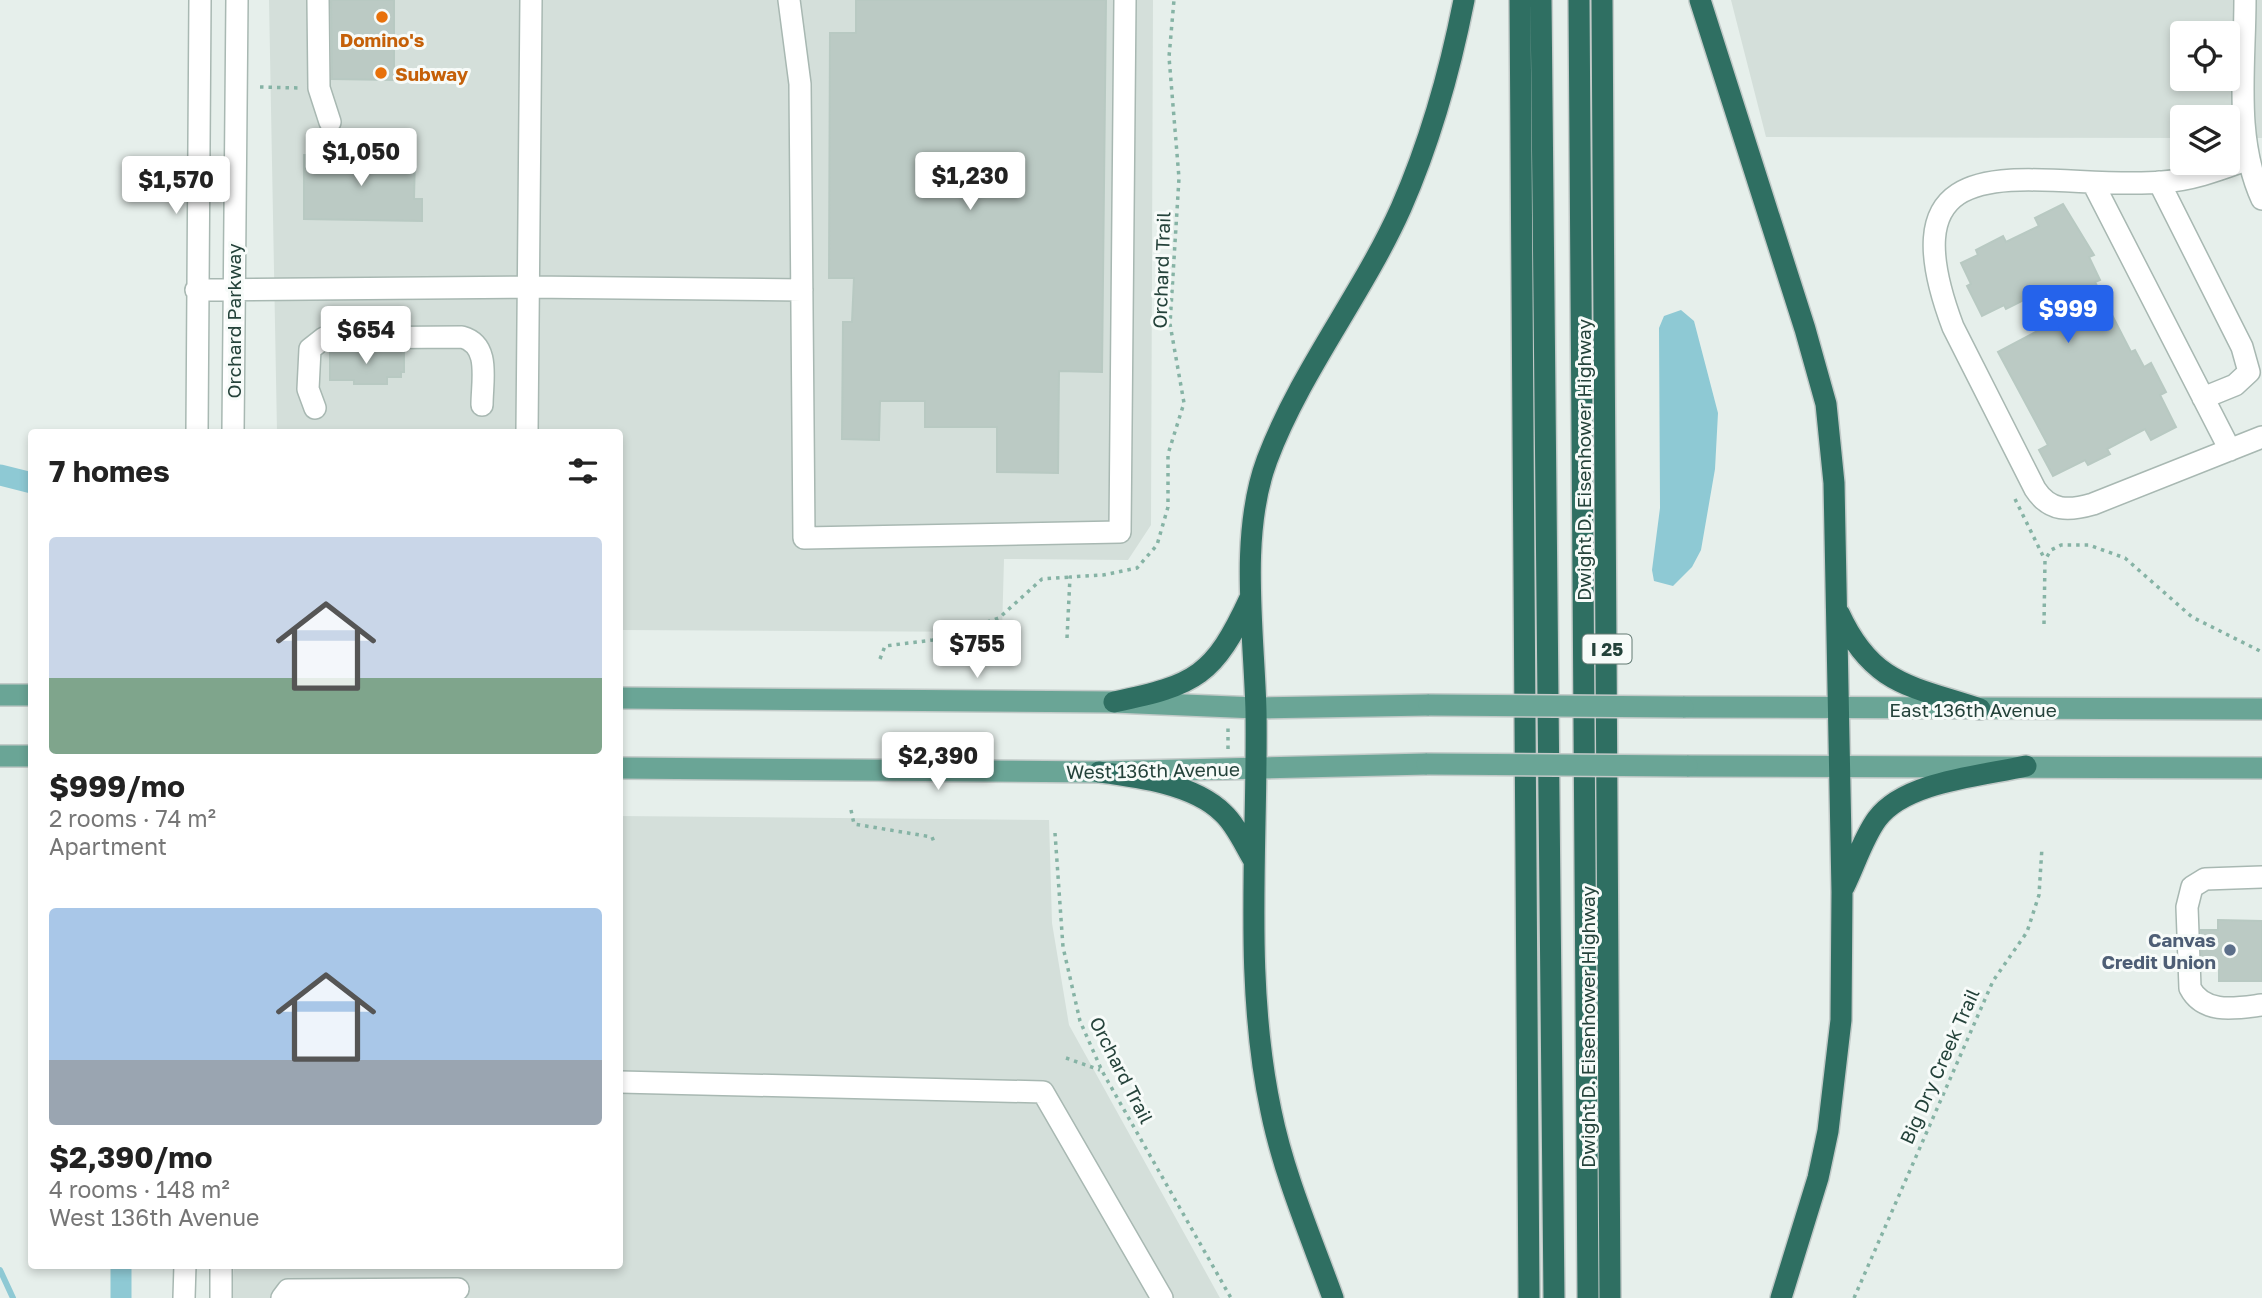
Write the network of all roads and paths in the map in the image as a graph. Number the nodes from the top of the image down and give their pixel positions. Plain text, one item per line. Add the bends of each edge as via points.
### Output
1 (200, 0) edge
2 (237, 0) edge
3 (318, 0) edge
4 (531, 0) edge
5 (789, 0) edge
6 (1125, 0) edge
7 (1174, 0) edge
8 (1464, 0) edge
9 (1520, 0) edge
10 (1541, 0) edge
11 (1578, 0) edge
12 (1602, 0) edge
13 (1700, 0) edge
14 (2245, 0) edge
15 (260, 87) dead end
16 (311, 88) dead end
17 (330, 122) dead end
18 (2249, 159) junction
19 (2159, 182) junction
20 (2093, 183) junction
21 (2262, 199) edge
22 (528, 287) junction
23 (197, 290) junction
24 (233, 290) junction
25 (802, 290) junction
26 (2203, 398) junction
27 (482, 405) dead end
28 (314, 408) dead end
29 (197, 429) edge
30 (233, 429) edge
31 (527, 429) edge
32 (2262, 438) edge
33 (2230, 450) junction
34 (1070, 577) junction
35 (1252, 593) junction
36 (1836, 607) junction
37 (2045, 624) dead end
38 (1067, 638) dead end
39 (2262, 652) edge
40 (880, 659) dead end
41 (0, 695) edge
42 (28, 695) edge
43 (623, 698) edge
44 (1114, 702) junction
45 (1256, 708) junction
46 (1838, 708) junction
47 (1980, 709) junction
48 (2262, 709) edge
49 (1228, 720) dead end
50 (1228, 749) dead end
51 (0, 756) edge
52 (28, 756) edge
53 (1840, 766) junction
54 (2026, 766) junction
55 (1256, 767) junction
56 (623, 768) edge
57 (2262, 768) edge
58 (1099, 772) junction
59 (852, 810) dead end
60 (1055, 833) dead end
61 (934, 842) dead end
62 (2042, 847) dead end
63 (1253, 860) junction
64 (2262, 877) edge
65 (1842, 892) junction
66 (2262, 1005) edge
67 (1066, 1058) dead end
68 (1102, 1071) junction
69 (623, 1082) edge
70 (185, 1269) edge
71 (222, 1269) edge
72 (458, 1289) dead end
73 (407, 1294) edge
74 (184, 1298) edge
75 (221, 1298) edge
76 (282, 1298) edge
77 (1162, 1298) edge
78 (1231, 1298) edge
79 (1333, 1298) edge
80 (1529, 1298) edge
81 (1554, 1298) edge
82 (1588, 1298) edge
83 (1610, 1298) edge
84 (1781, 1298) edge
85 (1854, 1298) edge

1 - 23 street, Orchard Parkway
2 - 24 street, Orchard Parkway
3 - 17 street via 319,88
4 - 22 street
5 - 25 street via 800,84
6 - 25 street via 1120,532 804,538
7 - 34 path, Orchard Trail via 1169,57 1179,178 1170,324 1184,403 1168,454 1168,507 1157,545 1137,568
8 - 35 highway via 1437,110 1401,209 1293,399 1266,464 1253,528
9 - 80 highway
10 - 81 highway
11 - 82 highway
12 - 83 highway, Dwight D. Eisenhower Highway / I 25
13 - 36 highway via 1826,404 1834,483
14 - 18 street via 2244,112
15 - 16 path
18 - 19 street via 2207,174
18 - 21 street
19 - 20 street
19 - 26 street via 2242,347 2249,372 2235,386
20 - 26 street
20 - 33 street via 2023,179 1974,187 1952,196 1941,207 1934,226 1939,278 1953,327 2035,489 2052,506 2070,510
22 - 24 street
22 - 25 street
22 - 31 street
23 - 24 street
23 - 29 street, Orchard Parkway
24 - 30 street, Orchard Parkway
26 - 33 street
27 - 28 street via 482,353 472,340 324,338 310,349 309,389
32 - 33 street
34 - 38 path
34 - 40 path, Orchard Trail via 1042,579 999,618 933,640 885,646
35 - 44 highway via 1228,644 1211,664 1169,688
35 - 45 highway
36 - 46 highway
36 - 47 highway via 1860,652 1881,672
37 - 39 path via 2045,560 2061,545 2089,545 2125,558 2192,617
41 - 42 main road
43 - 44 main road
44 - 45 main road
45 - 46 main road, East 136th Avenue, bridge
45 - 55 highway
46 - 47 main road, East 136th Avenue
46 - 53 highway
47 - 48 main road, East 136th Avenue
49 - 50 path
51 - 52 main road
53 - 54 main road
53 - 55 main road, West 136th Avenue, bridge
53 - 65 highway
54 - 57 main road
54 - 65 highway via 1918,790 1897,799 1876,820
55 - 58 main road, West 136th Avenue
55 - 63 highway
56 - 58 main road, West 136th Avenue
58 - 63 highway via 1180,789 1206,801 1225,814
59 - 61 path via 854,824 932,837
60 - 68 path, Orchard Trail via 1069,984
62 - 85 path, Big Dry Creek Trail via 2039,895 2027,932 1993,981
63 - 79 highway via 1261,1059 1288,1172
64 - 66 street via 2205,879 2192,887 2187,907 2194,996 2225,1009
65 - 84 highway via 1841,1020 1828,1131
67 - 68 path
68 - 78 path, Orchard Trail
69 - 77 street via 1043,1092
70 - 74 street
71 - 75 street
72 - 73 street
73 - 76 street via 288,1290

